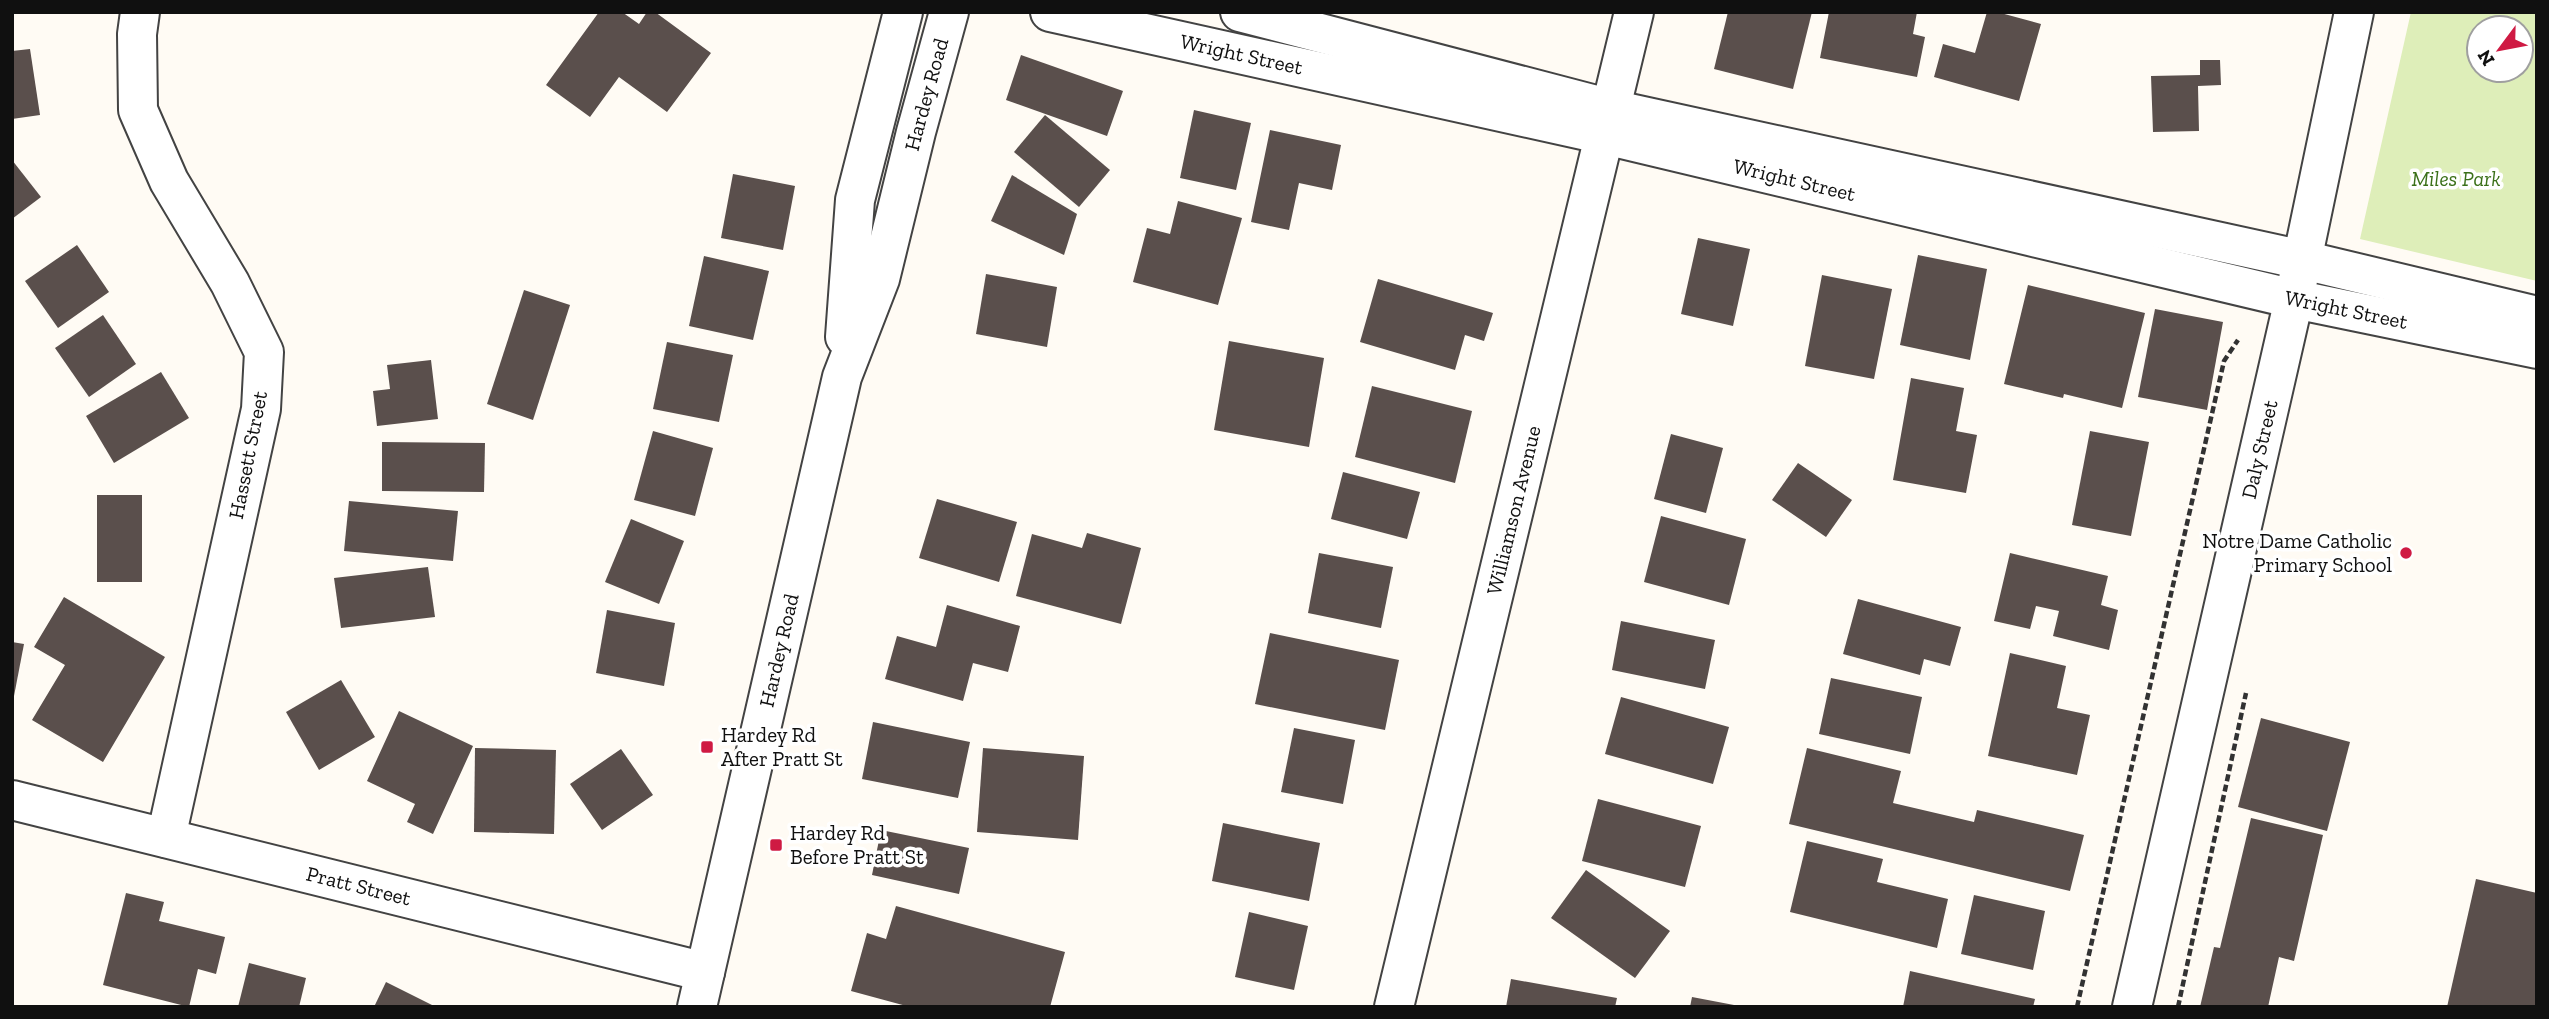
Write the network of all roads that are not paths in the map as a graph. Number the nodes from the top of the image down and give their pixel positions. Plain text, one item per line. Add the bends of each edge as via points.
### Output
1 (140, 12) edge
2 (903, 12) edge
3 (949, 12) edge
4 (1050, 12) edge
5 (1240, 12) edge
6 (1634, 12) edge
7 (2354, 12) edge
8 (1608, 122) junction
9 (2303, 260) junction
10 (2294, 299) junction
11 (2537, 316) edge
12 (2537, 349) edge
13 (842, 377) junction
14 (12, 800) edge
15 (166, 838) junction
16 (701, 989) edge
17 (1394, 1007) edge
18 (2132, 1007) edge

1 - 15 street, Hassett Street via 138,110 169,181 230,283 264,352 261,409
2 - 13 street, Hardey Road via 855,200
3 - 13 street, Hardey Road via 880,279
4 - 8 street, Wright Street
5 - 8 street, Wright Street
6 - 8 street, Williamson Avenue
7 - 9 street, Daly Street
8 - 9 street, Wright Street
8 - 10 street, Wright Street
8 - 17 street, Williamson Avenue
9 - 10 street, Daly Street
9 - 11 street, Wright Street
10 - 12 street, Wright Street
10 - 18 street, Daly Street
13 - 16 street, Hardey Road
14 - 15 street, Pratt Street
15 - 16 street, Pratt Street

